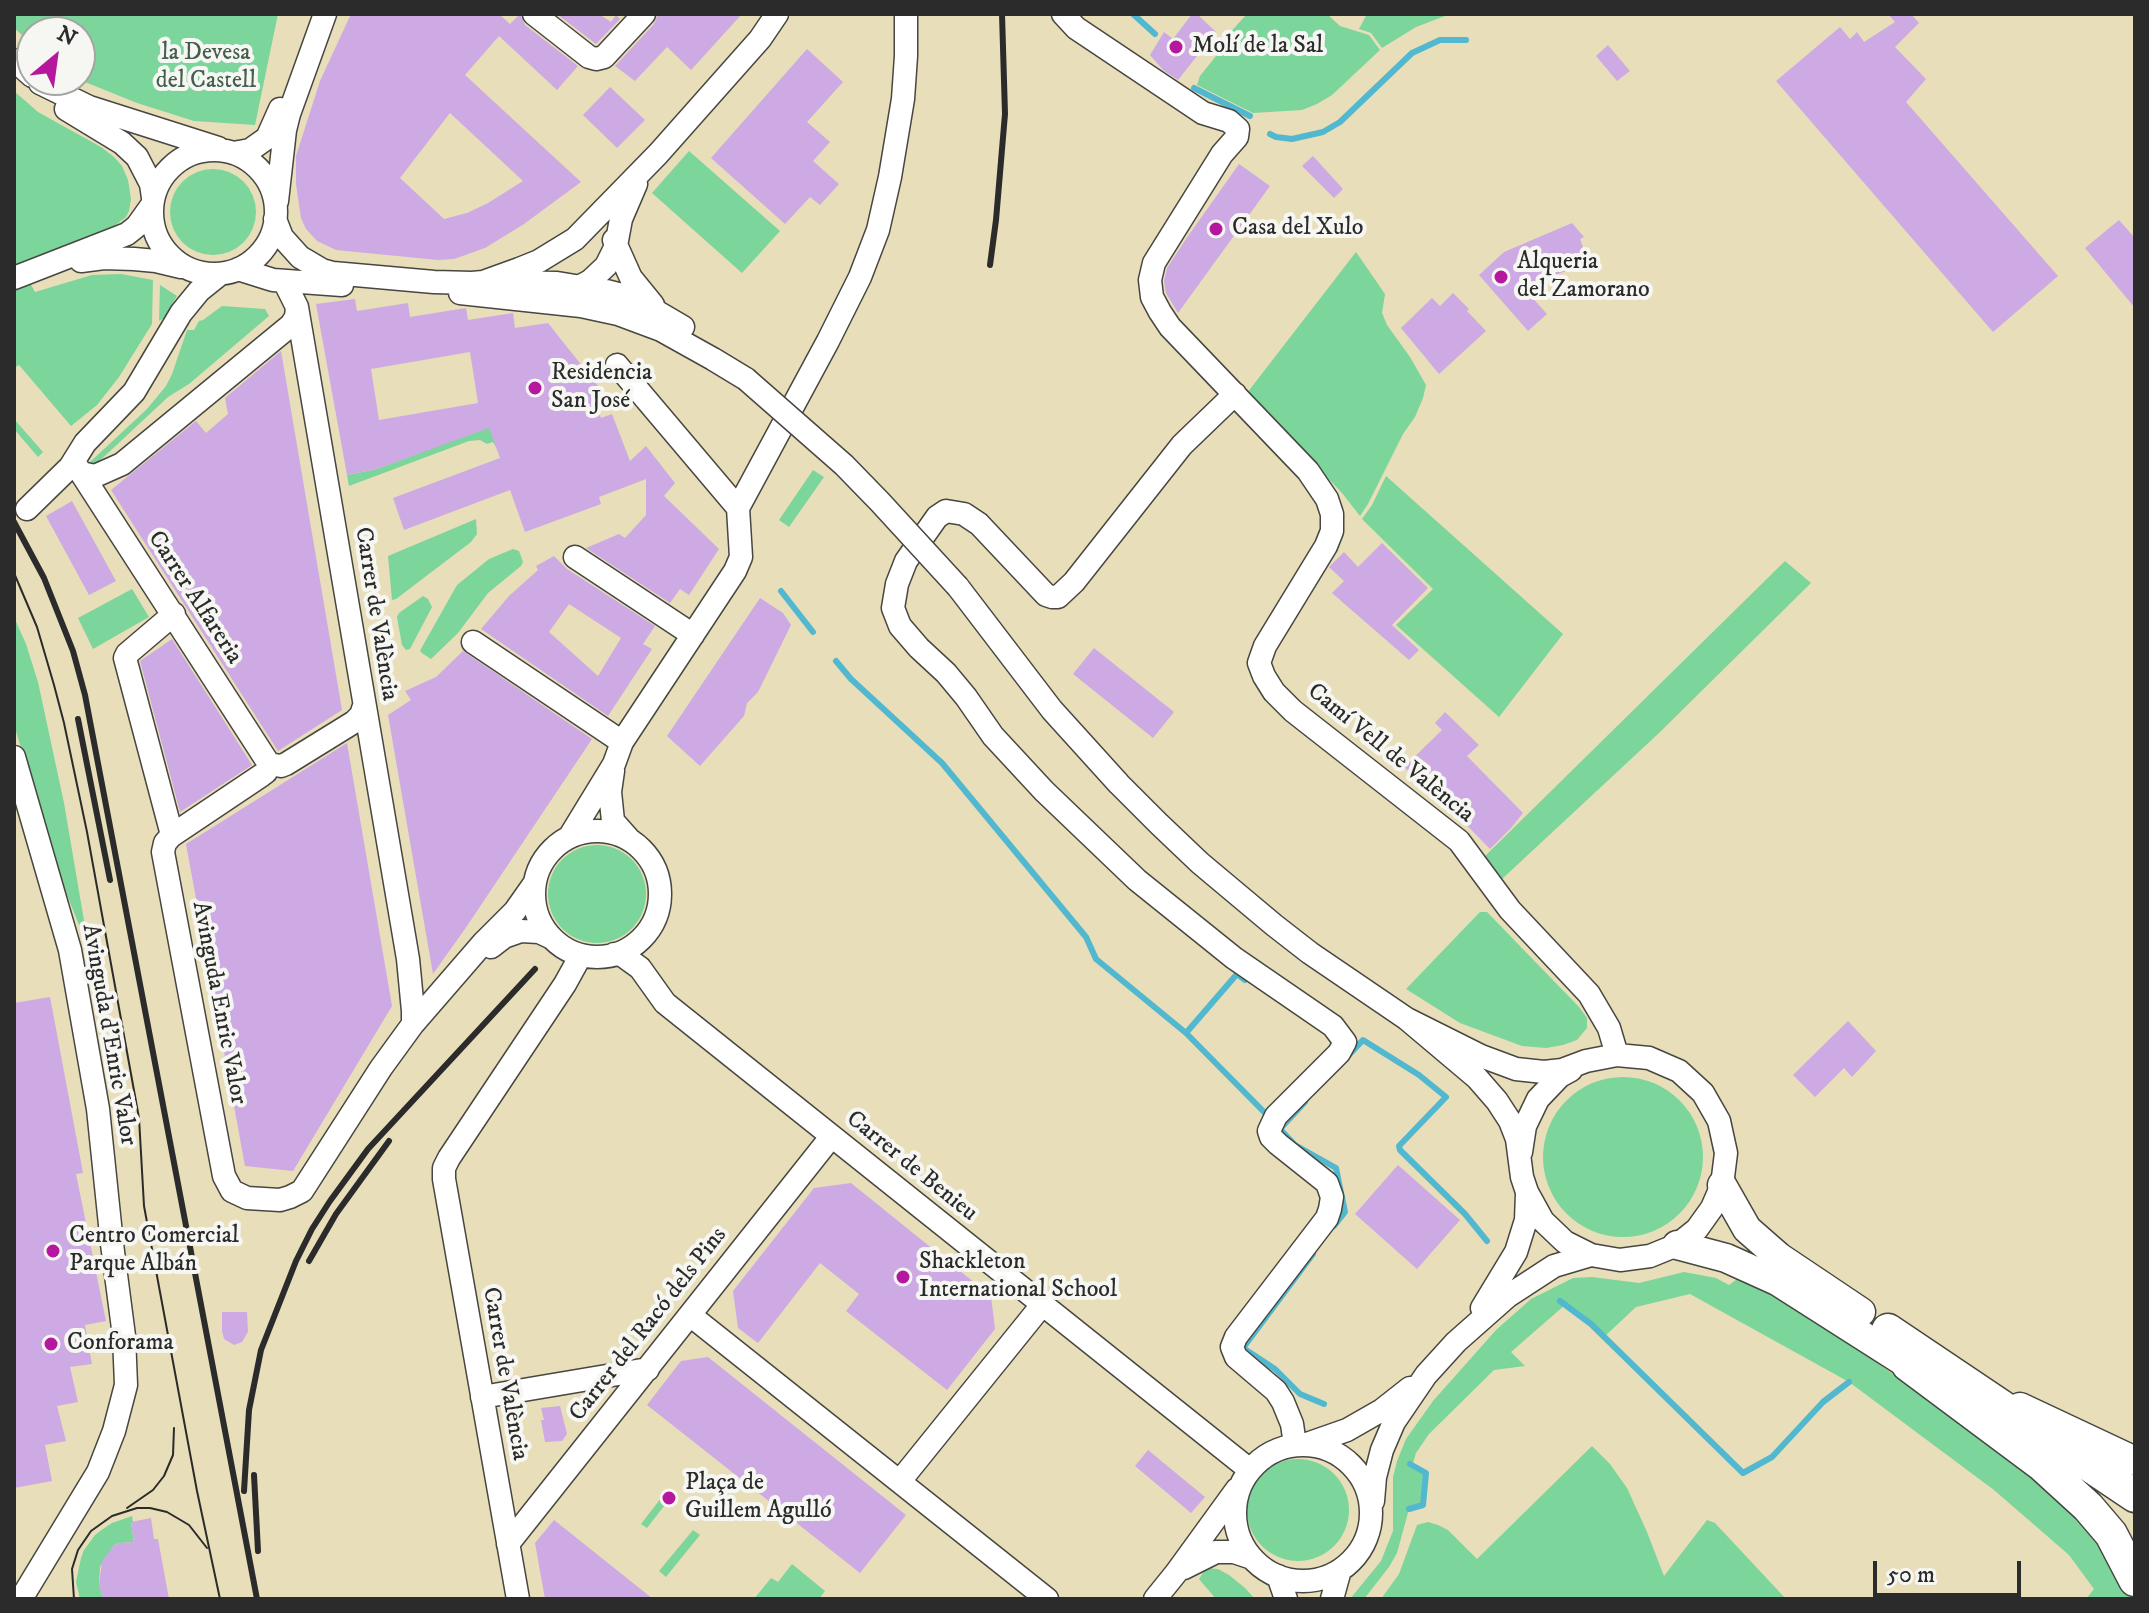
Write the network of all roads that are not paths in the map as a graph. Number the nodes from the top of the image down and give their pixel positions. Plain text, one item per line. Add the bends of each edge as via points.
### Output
1 (534, 14) edge
2 (644, 14) edge
3 (777, 14) edge
4 (906, 14) edge
5 (1063, 14) edge
6 (321, 19) edge
7 (53, 96) edge
8 (67, 96) edge
9 (230, 152) junction
10 (652, 160) junction
11 (152, 201) junction
12 (275, 216) junction
13 (580, 234) junction
14 (616, 246) junction
15 (185, 268) junction
16 (36, 269) junction
17 (228, 272) junction
18 (14, 278) edge
19 (284, 281) junction
20 (580, 287) junction
21 (482, 291) junction
22 (297, 307) junction
23 (618, 314) junction
24 (683, 328) junction
25 (617, 365) dead end
26 (746, 379) junction
27 (1235, 394) junction
28 (78, 467) junction
29 (27, 509) dead end
30 (738, 518) junction
31 (575, 557) dead end
32 (174, 614) junction
33 (693, 635) junction
34 (473, 642) dead end
35 (364, 706) junction
36 (622, 742) junction
37 (14, 757) edge
38 (269, 764) junction
39 (614, 764) junction
40 (179, 831) junction
41 (570, 836) junction
42 (629, 840) junction
43 (534, 884) junction
44 (648, 930) junction
45 (552, 938) junction
46 (614, 954) junction
47 (581, 955) junction
48 (408, 959) junction
49 (656, 991) junction
50 (439, 994) junction
51 (1407, 1019) junction
52 (413, 1024) junction
53 (1617, 1055) junction
54 (1586, 1061) junction
55 (831, 1137) junction
56 (1520, 1157) junction
57 (1722, 1185) junction
58 (1527, 1192) junction
59 (1677, 1245) junction
60 (1591, 1255) junction
61 (1042, 1305) junction
62 (690, 1315) junction
63 (1888, 1330) junction
64 (1456, 1342) junction
65 (1908, 1365) junction
66 (648, 1369) junction
67 (1426, 1375) junction
68 (482, 1397) junction
69 (1301, 1444) junction
70 (2135, 1461) edge
71 (1245, 1478) junction
72 (900, 1481) junction
73 (2135, 1496) edge
74 (1372, 1510) junction
75 (2135, 1513) edge
76 (508, 1544) junction
77 (1252, 1558) junction
78 (1340, 1570) junction
79 (1176, 1573) junction
80 (1278, 1576) junction
81 (2135, 1580) edge
82 (21, 1599) edge
83 (518, 1599) edge
84 (1047, 1599) edge
85 (1155, 1599) edge
86 (1286, 1599) edge
87 (1332, 1599) edge

1 - 2 street via 596,59 604,57
3 - 10 street
4 - 30 street via 903,99 878,230 847,306
5 - 27 street, Camí Vell de València via 1203,113 1238,129 1154,263 1150,280 1152,297 1170,327
6 - 9 street via 267,138 250,150
6 - 12 street via 285,130
7 - 11 street via 137,157 151,184
8 - 9 street
9 - 11 street via 210,150 178,161 166,172
9 - 12 street via 257,167 268,181
10 - 13 street
10 - 14 street via 627,202
11 - 15 street via 156,236
11 - 16 street via 127,234
12 - 17 street via 265,248 253,261
12 - 21 street via 288,244 322,270
13 - 14 street via 597,227 612,236
13 - 20 street via 570,256
13 - 21 street
14 - 20 street via 600,274
14 - 24 street via 639,291
15 - 16 street via 104,258
15 - 17 street
16 - 18 street
17 - 19 street
17 - 28 street via 190,301 134,392 81,449
19 - 21 street
19 - 22 street, Carrer de València
20 - 21 street via 557,283
20 - 23 street via 593,302
20 - 24 street via 626,296
21 - 23 street
22 - 28 street via 291,325 122,464 95,476
22 - 35 street, Carrer de València
23 - 26 street via 661,330
24 - 26 street
25 - 30 street
26 - 51 street, bridge via 880,502 958,587 1052,710 1169,833 1274,925
27 - 53 street, Camí Vell de València via 1308,471 1332,514 1326,546 1265,646 1259,663 1269,684 1293,711 1459,841 1510,910 1589,994
27 - 69 street via 1182,445 1058,597 1046,595 979,524 946,511 906,561 893,608 900,626 1054,801 1137,880 1234,958 1333,1026 1345,1042 1276,1116 1269,1131 1327,1183 1332,1197 1327,1218 1232,1347 1236,1357 1276,1391
28 - 29 street
28 - 32 street, Carrer Alfareria
30 - 33 street via 741,557
31 - 33 street
32 - 38 street, Carrer Alfareria
32 - 40 street, Avinguda Enric Valor via 125,658
33 - 36 street
34 - 36 street
35 - 38 street via 354,722 300,755 281,766
35 - 48 street, Carrer de València
36 - 39 street
37 - 82 street, Avinguda d'Enric Valor via 70,950 98,1109 126,1385 98,1472
38 - 40 street via 262,775
39 - 41 street
39 - 42 street via 613,821
40 - 52 street, Avinguda Enric Valor via 163,852 226,1182 232,1191 247,1198 280,1200 302,1191
41 - 42 street via 610,832
41 - 43 street via 553,848
42 - 44 street via 646,854 659,881 657,912
43 - 45 street via 534,904
43 - 50 street
44 - 46 street
44 - 49 street, Carrer de Benieu via 646,962
45 - 47 street
45 - 50 street via 521,931 504,937 459,986
46 - 47 street
46 - 49 street, Carrer de Benieu via 632,961
47 - 68 street, Carrer de València via 444,1168
48 - 50 street, Carrer de València via 417,978
48 - 52 street, Carrer de València
49 - 55 street, Carrer de Benieu
50 - 52 street
51 - 54 street via 1516,1069 1562,1070
51 - 56 street via 1497,1101 1510,1121
53 - 54 street
53 - 57 street via 1649,1058 1679,1071 1703,1093 1719,1121 1726,1153
54 - 56 street via 1560,1076 1538,1099 1525,1126
55 - 61 street, Carrer de Benieu
55 - 62 street, Carrer del Racó dels Pins
56 - 58 street
57 - 59 street via 1705,1219
57 - 63 main road via 1747,1229 1779,1257
58 - 60 street via 1543,1221 1565,1242
58 - 64 street via 1526,1220 1516,1252
59 - 60 street via 1620,1260
59 - 65 main road via 1726,1258 1777,1281
60 - 64 street via 1540,1274
61 - 71 street, Carrer de Benieu
61 - 72 street
62 - 66 street, Carrer del Racó dels Pins
62 - 72 street
63 - 70 main road via 2009,1402
63 - 73 highway
64 - 67 street
65 - 75 main road
65 - 81 highway via 2042,1465 2088,1507 2111,1534
66 - 68 street
66 - 76 street, Carrer del Racó dels Pins
67 - 69 street via 1347,1430
67 - 74 street via 1382,1450
68 - 76 street, Carrer de València
69 - 71 street via 1262,1457
69 - 74 street via 1327,1448 1352,1465 1368,1490
71 - 77 street via 1235,1502 1235,1522
71 - 79 street
72 - 84 street
74 - 78 street via 1369,1534 1358,1555
76 - 83 street, Carrer de València
77 - 79 street via 1216,1552
77 - 80 street
78 - 80 street via 1320,1579
78 - 87 street
79 - 85 street
80 - 86 street

